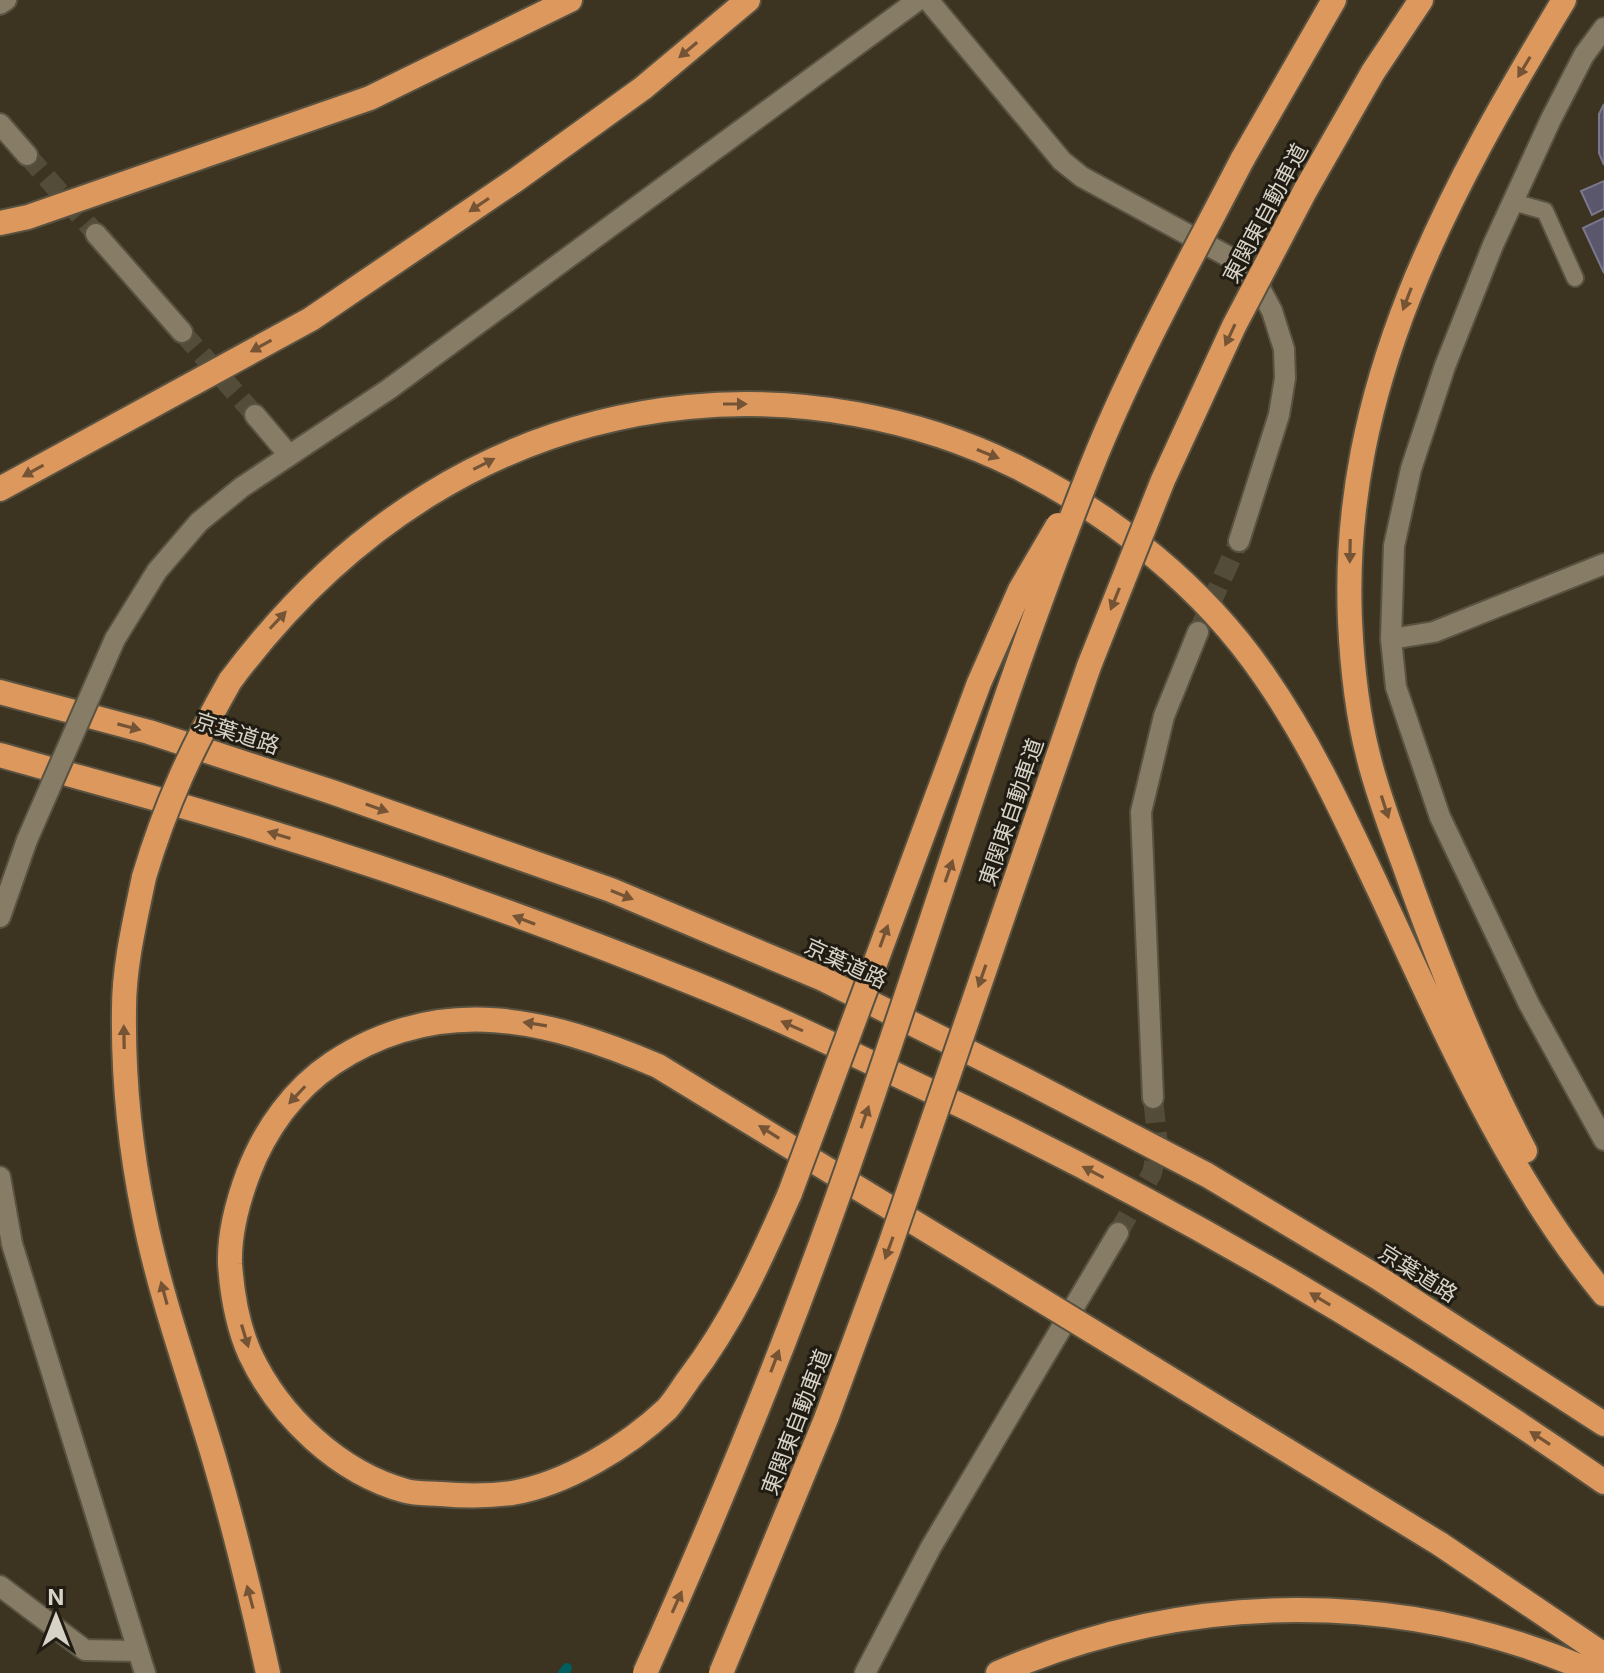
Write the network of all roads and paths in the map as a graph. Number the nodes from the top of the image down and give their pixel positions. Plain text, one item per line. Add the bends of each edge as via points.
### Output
1 (6, 0) edge
2 (570, 0) edge
3 (748, 0) edge
4 (918, 0) edge
5 (928, 0) edge
6 (1334, 0) edge
7 (1421, 0) edge
8 (1564, 0) edge
9 (0, 4) edge
10 (1604, 28) edge
11 (0, 124) edge
12 (27, 155) tunnel mouth
13 (1513, 202) junction
14 (0, 223) edge
15 (96, 234) tunnel mouth
16 (1575, 278) dead end
17 (182, 332) tunnel mouth
18 (255, 415) tunnel mouth
19 (289, 455) junction
20 (1092, 466) junction
21 (0, 489) edge
22 (1239, 541) tunnel mouth
23 (1604, 564) edge
24 (1198, 632) tunnel mouth
25 (1391, 639) junction
26 (0, 692) edge
27 (0, 755) edge
28 (0, 917) edge
29 (1153, 1098) tunnel mouth
30 (1604, 1140) edge
31 (0, 1177) edge
32 (1118, 1233) tunnel mouth
33 (6, 1245) edge
34 (1604, 1283) edge
35 (1604, 1294) edge
36 (1604, 1424) edge
37 (1604, 1482) edge
38 (0, 1586) edge
39 (137, 1651) junction
40 (1604, 1655) edge
41 (145, 1673) edge
42 (268, 1673) edge
43 (645, 1673) edge
44 (721, 1673) edge
45 (865, 1673) edge
46 (998, 1673) edge
47 (1595, 1673) edge

1 - 9 street
2 - 14 highway via 370,98
3 -> 21 highway via 643,88 311,319
4 - 19 street via 389,389
5 - 22 street via 1062,161 1233,259 1256,281 1284,349 1285,378 1279,415
6 - 20 highway, 東関東自動車道, bridge via 1242,160 1159,320
7 -> 44 highway, 東関東自動車道, bridge via 1305,191 1234,326 1163,480 1089,666 826,1419
8 -> 34 highway via 1456,191 1388,349 1358,474 1349,594 1368,756 1429,935 1510,1123
10 - 13 street via 1557,106
11 - 12 street
13 - 16 lane via 1545,211
13 - 25 street via 1445,366 1411,469 1394,546
15 - 17 street
18 - 19 street
19 - 28 street, bridge via 199,522 157,571 115,639 27,840
40 -> 20 highway, bridge via 1440,1544 979,1262 658,1066 552,1027 466,1020 389,1033 322,1071 276,1119 257,1150 238,1201 230,1261 250,1354 308,1435 357,1471 407,1491 513,1493 572,1474 626,1442 668,1408 748,1288 790,1193 979,683 1020,590
43 -> 20 highway, 東関東自動車道, bridge via 832,1212
23 - 25 street via 1434,632
24 - 29 street via 1164,716 1141,812
25 - 30 street via 1396,687 1440,817 1529,1004
26 -> 36 highway, 京葉道路 via 149,732 347,797 611,890 823,979 1207,1175
37 -> 27 highway via 1365,1326 1194,1225 1008,1126 813,1036 693,983 371,865
31 - 33 street
32 - 45 street via 931,1547
33 - 39 street
42 -> 35 highway, bridge via 214,1457 144,1217 131,1142 124,1006 144,877 178,778 230,681 303,593 351,550 441,487 493,459 599,421 702,405 772,404 934,433 1050,483 1160,562 1233,634 1266,677 1327,783 1496,1132
38 - 39 street via 85,1650
39 - 41 street
46 - 47 highway via 1092,1637 1185,1617 1266,1611 1408,1617 1484,1632

